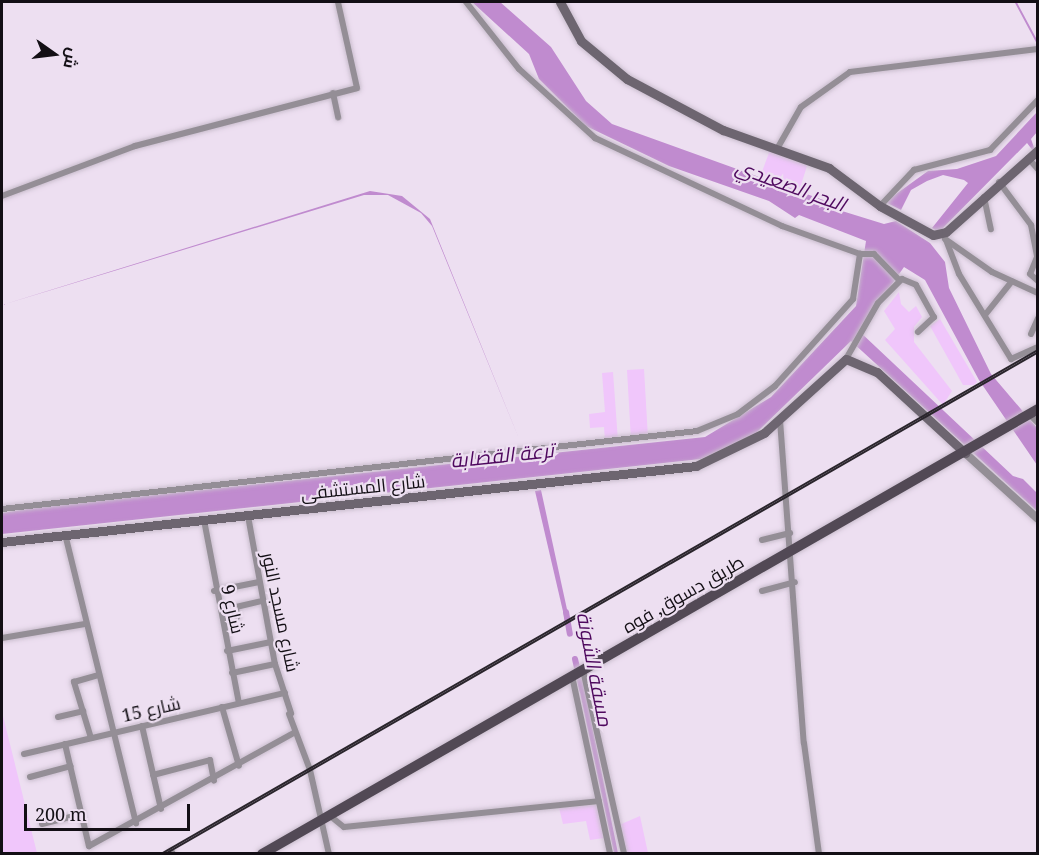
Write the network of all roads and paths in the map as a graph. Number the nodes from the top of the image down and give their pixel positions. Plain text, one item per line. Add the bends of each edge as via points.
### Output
1 (338, 2) edge
2 (466, 2) edge
3 (560, 2) edge
4 (1038, 49) edge
5 (333, 93) junction
6 (1038, 100) edge
7 (338, 117) dead end
8 (777, 149) junction
9 (1033, 154) edge
10 (1038, 169) edge
11 (999, 182) junction
12 (983, 194) junction
13 (2, 196) edge
14 (882, 207) junction
15 (991, 229) dead end
16 (935, 235) junction
17 (860, 254) junction
18 (1036, 263) edge
19 (899, 280) junction
20 (1012, 281) junction
21 (1038, 281) edge
22 (1038, 293) edge
23 (985, 315) junction
24 (1038, 318) edge
25 (918, 332) dead end
26 (1031, 334) dead end
27 (1038, 347) edge
28 (846, 359) junction
29 (1031, 413) edge
30 (780, 420) junction
31 (1038, 423) edge
32 (943, 436) junction
33 (965, 453) junction
34 (947, 464) junction
35 (2, 509) edge
36 (248, 516) junction
37 (1038, 519) edge
38 (204, 520) junction
39 (790, 533) junction
40 (65, 534) junction
41 (762, 540) dead end
42 (2, 542) edge
43 (792, 551) junction
44 (259, 582) junction
45 (795, 582) junction
46 (214, 591) junction
47 (762, 591) dead end
48 (263, 601) junction
49 (237, 616) dead end
50 (85, 624) junction
51 (2, 638) edge
52 (271, 642) junction
53 (227, 651) junction
54 (275, 663) junction
55 (583, 670) junction
56 (232, 673) junction
57 (99, 675) junction
58 (572, 676) junction
59 (285, 693) junction
60 (239, 703) junction
61 (222, 707) junction
62 (83, 711) junction
63 (58, 717) dead end
64 (142, 726) junction
65 (114, 733) junction
66 (294, 733) junction
67 (91, 738) junction
68 (65, 744) junction
69 (24, 754) dead end
70 (603, 755) junction
71 (589, 758) junction
72 (71, 766) junction
73 (238, 766) junction
74 (153, 774) junction
75 (30, 777) dead end
76 (214, 781) junction
77 (599, 804) junction
78 (614, 806) junction
79 (161, 809) junction
80 (82, 814) junction
81 (325, 817) junction
82 (136, 823) junction
83 (42, 825) dead end
84 (262, 854) edge
85 (329, 854) edge
86 (610, 854) edge
87 (624, 854) edge
88 (819, 854) edge

1 - 5 street via 357,88
2 - 17 street via 519,69 595,138 711,189 743,210
3 - 8 main road via 580,40 610,68 701,120
4 - 8 street via 850,72 801,107
5 - 7 street
5 - 13 street via 135,146
6 - 14 street via 990,150 914,170
8 - 14 main road via 829,168
9 - 10 street
9 - 11 main road
11 - 12 main road
11 - 18 street via 1028,218
12 - 15 street
12 - 16 main road
14 - 16 main road
16 - 20 street
16 - 23 street
17 - 19 street via 874,254
17 - 35 street via 853,299 776,386 738,414 697,431
18 - 21 street via 1030,275
19 - 25 street via 916,285 933,315
19 - 28 street via 878,303
20 - 22 street
20 - 23 street
23 - 27 street via 1013,360
24 - 26 street
28 - 30 main road, شارع المستشفى
28 - 32 main road via 867,367
29 - 31 street
29 - 33 main road, طريق دسوق, فوه
30 - 36 main road, شارع المستشفى via 730,454 685,468
30 - 39 street
32 - 33 main road
32 - 34 main road via 950,449
33 - 34 main road, طريق دسوق, فوه
33 - 37 street
34 - 43 main road, طريق دسوق, فوه
36 - 38 main road, شارع المستشفى
36 - 44 street, شارع مسجد النور
38 - 40 main road, شارع المستشفى
38 - 46 street, شارع 9
39 - 41 street
39 - 43 street
40 - 42 main road, شارع المستشفى
40 - 50 street
43 - 45 street
43 - 55 main road, طريق دسوق, فوه
44 - 46 street
44 - 48 street, شارع مسجد النور
45 - 47 street
45 - 88 street via 804,743
46 - 53 street, شارع 9
48 - 49 street via 236,607
48 - 52 street, شارع مسجد النور
50 - 51 street
50 - 57 street
52 - 53 street
52 - 54 street, شارع مسجد النور
53 - 56 street, شارع 9
54 - 56 street
54 - 59 street, شارع مسجد النور
55 - 58 main road, طريق دسوق, فوه
55 - 70 street
56 - 60 street, شارع 9
57 - 62 street via 74,682
57 - 65 street
58 - 71 street
58 - 81 main road, طريق دسوق, فوه
59 - 60 street, شارع 15
59 - 66 street, شارع مسجد النور
60 - 61 street, شارع 15
61 - 64 street, شارع 15
61 - 73 street
62 - 63 street
62 - 67 street
64 - 65 street, شارع 15
64 - 74 street
65 - 67 street, شارع 15
65 - 82 street
66 - 73 street
66 - 81 street, شارع مسجد النور
67 - 68 street, شارع 15
68 - 69 street, شارع 15
68 - 72 street
70 - 71 street
70 - 78 street
71 - 77 street
72 - 75 street
72 - 80 street
73 - 76 street
74 - 76 street via 210,760
74 - 79 street
76 - 79 street
77 - 78 street
77 - 81 street via 341,827
77 - 86 street
78 - 87 street
79 - 82 street
80 - 82 street via 89,846
80 - 83 street
81 - 84 main road, طريق دسوق, فوه
81 - 85 street, شارع مسجد النور

